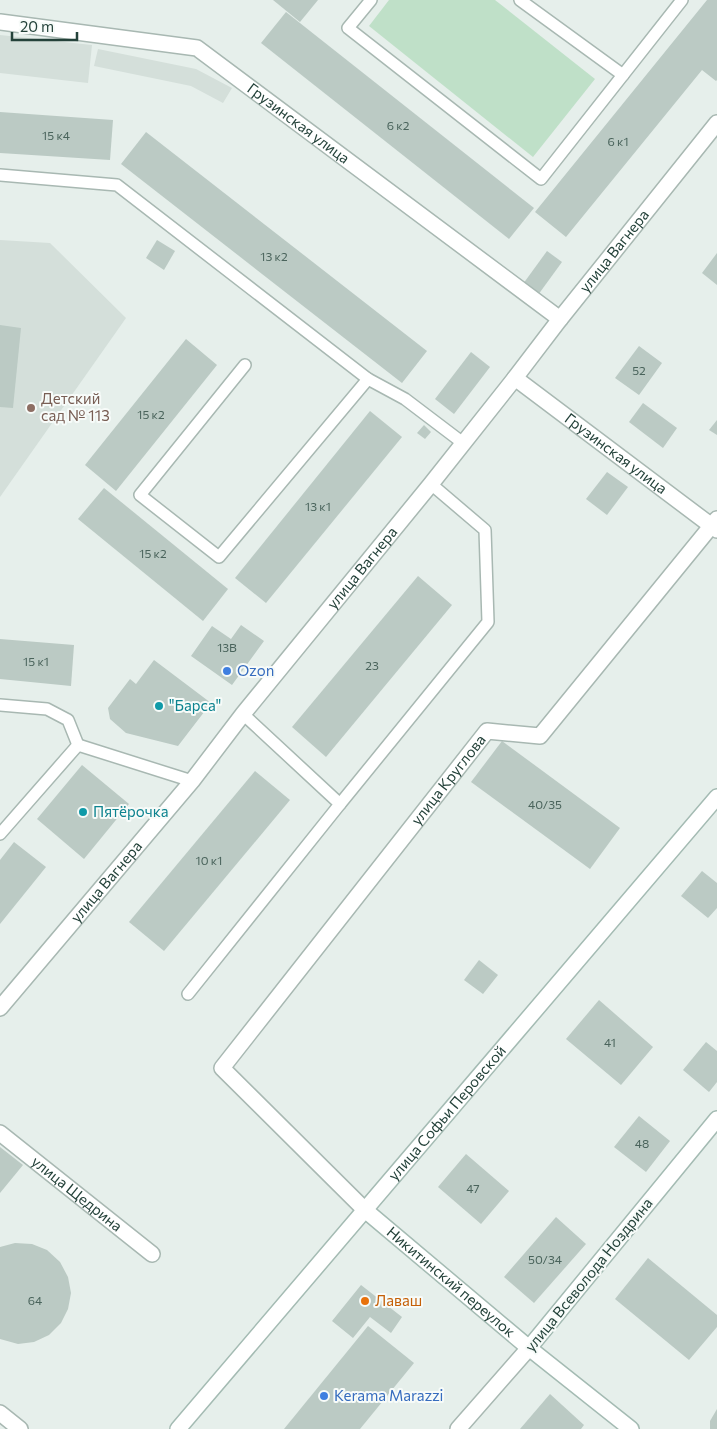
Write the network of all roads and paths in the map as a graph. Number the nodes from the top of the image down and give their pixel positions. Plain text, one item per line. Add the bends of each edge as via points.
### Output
1 (371, 0) edge
2 (520, 0) edge
3 (682, 0) edge
4 (0, 22) edge
5 (623, 75) junction
6 (717, 123) edge
7 (0, 175) edge
8 (560, 319) junction
9 (246, 365) dead end
10 (515, 378) junction
11 (368, 379) junction
12 (463, 443) junction
13 (431, 484) junction
14 (715, 525) edge
15 (0, 705) edge
16 (242, 714) junction
17 (78, 745) junction
18 (192, 781) junction
19 (717, 796) edge
20 (340, 804) junction
21 (0, 834) edge
22 (188, 994) dead end
23 (0, 1008) edge
24 (222, 1068) joint
25 (717, 1119) edge
26 (0, 1133) edge
27 (365, 1210) junction
28 (152, 1254) dead end
29 (528, 1348) junction
30 (0, 1414) edge
31 (20, 1429) edge
32 (178, 1429) edge
33 (458, 1429) edge
34 (631, 1429) edge

1 - 5 lane via 348,28 541,179
2 - 5 lane
3 - 5 lane
4 - 8 street, Грузинская улица via 197,48
6 - 8 street, улица Вагнера
7 - 11 lane via 117,184
8 - 10 street, улица Вагнера
9 - 11 lane via 140,495 219,557
10 - 12 street, улица Вагнера
10 - 14 street, Грузинская улица
11 - 12 lane via 405,400
12 - 13 street, улица Вагнера
13 - 16 street, улица Вагнера
13 - 20 lane via 485,530 488,622
14 - 24 street, улица Круглова via 540,736 487,731
15 - 17 lane via 47,709 68,720
16 - 18 street, улица Вагнера
16 - 20 lane
17 - 18 lane
17 - 21 lane
18 - 23 street, улица Вагнера
19 - 27 street, улица Софьи Перовской
20 - 22 lane
24 - 27 street, Никитинский переулок
25 - 29 street, улица Всеволода Ноздрина
26 - 28 street, улица Щедрина
27 - 29 street, Никитинский переулок
27 - 32 street, улица Софьи Перовской
29 - 33 street, улица Всеволода Ноздрина
29 - 34 street, Никитинский переулок
30 - 31 street

